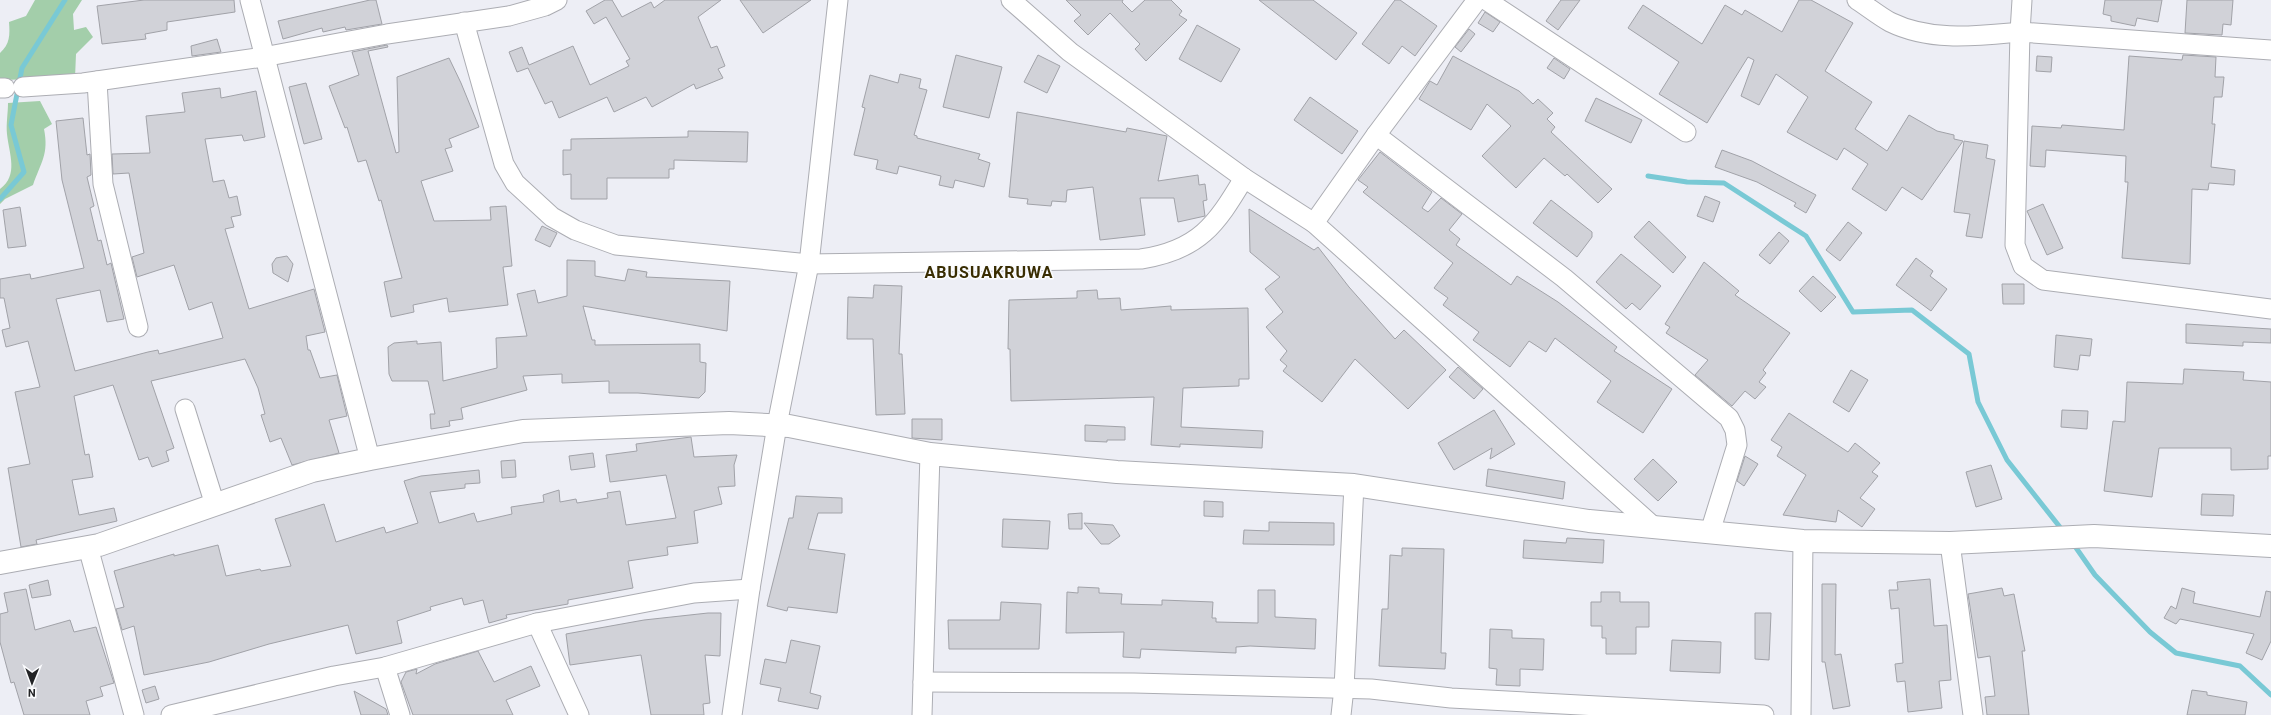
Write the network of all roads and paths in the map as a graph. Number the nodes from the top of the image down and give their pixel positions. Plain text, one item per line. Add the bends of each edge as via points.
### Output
1 (250, 0) edge
2 (557, 0) edge
3 (838, 0) edge
4 (1011, 0) edge
5 (1477, 0) edge
6 (1486, 0) edge
7 (1857, 0) edge
8 (2022, 0) edge
9 (464, 22) junction
10 (2020, 32) junction
11 (2271, 50) edge
12 (263, 57) junction
13 (97, 81) junction
14 (23, 87) dead end
15 (1686, 132) dead end
16 (1376, 135) junction
17 (1244, 178) junction
18 (1314, 224) junction
19 (809, 264) junction
20 (2271, 309) edge
21 (138, 327) dead end
22 (185, 409) dead end
23 (777, 425) junction
24 (930, 454) junction
25 (370, 459) junction
26 (1354, 485) junction
27 (215, 505) junction
28 (1654, 528) junction
29 (1710, 532) junction
30 (1803, 541) junction
31 (1950, 543) junction
32 (2271, 546) edge
33 (88, 547) junction
34 (0, 563) edge
35 (750, 589) junction
36 (537, 623) junction
37 (384, 667) junction
38 (923, 682) junction
39 (1344, 688) junction
40 (201, 712) edge
41 (134, 715) edge
42 (171, 715) edge
43 (400, 715) edge
44 (579, 715) edge
45 (732, 715) edge
46 (922, 715) edge
47 (1341, 715) edge
48 (1764, 715) edge
49 (1801, 715) edge
50 (1974, 715) edge

1 - 12 street
2 - 9 street via 509,16
3 - 19 street
4 - 17 street via 1070,52
5 - 16 street
6 - 15 street
7 - 10 street via 1890,22 1920,33 1951,36
8 - 10 street
9 - 12 street
9 - 19 street via 504,164 514,183 552,217 575,230 616,245
10 - 11 street
10 - 20 street via 2015,245 2023,266 2043,280
12 - 13 street
12 - 25 street
13 - 14 street
13 - 21 street via 103,184
16 - 18 street
16 - 29 street via 1564,278 1729,418 1735,430 1737,445
17 - 18 street
17 - 19 street via 1214,224 1182,249 1160,256 1142,259
18 - 28 street
19 - 23 street
22 - 27 street
23 - 24 street
23 - 25 street via 729,424 523,431
23 - 35 street
24 - 26 street via 1117,472
24 - 38 street
25 - 27 street via 312,471
26 - 28 street via 1589,521
26 - 39 street
27 - 33 street
28 - 29 street
29 - 30 street
30 - 31 street
30 - 49 street
31 - 32 street via 2094,536
31 - 50 street
33 - 34 street
33 - 41 street
35 - 36 street via 694,593
35 - 45 street
36 - 37 street
36 - 44 street
37 - 40 street via 334,676
37 - 43 street
38 - 39 street via 1142,683
38 - 46 street
39 - 47 street
39 - 48 street via 1451,698
40 - 42 street

